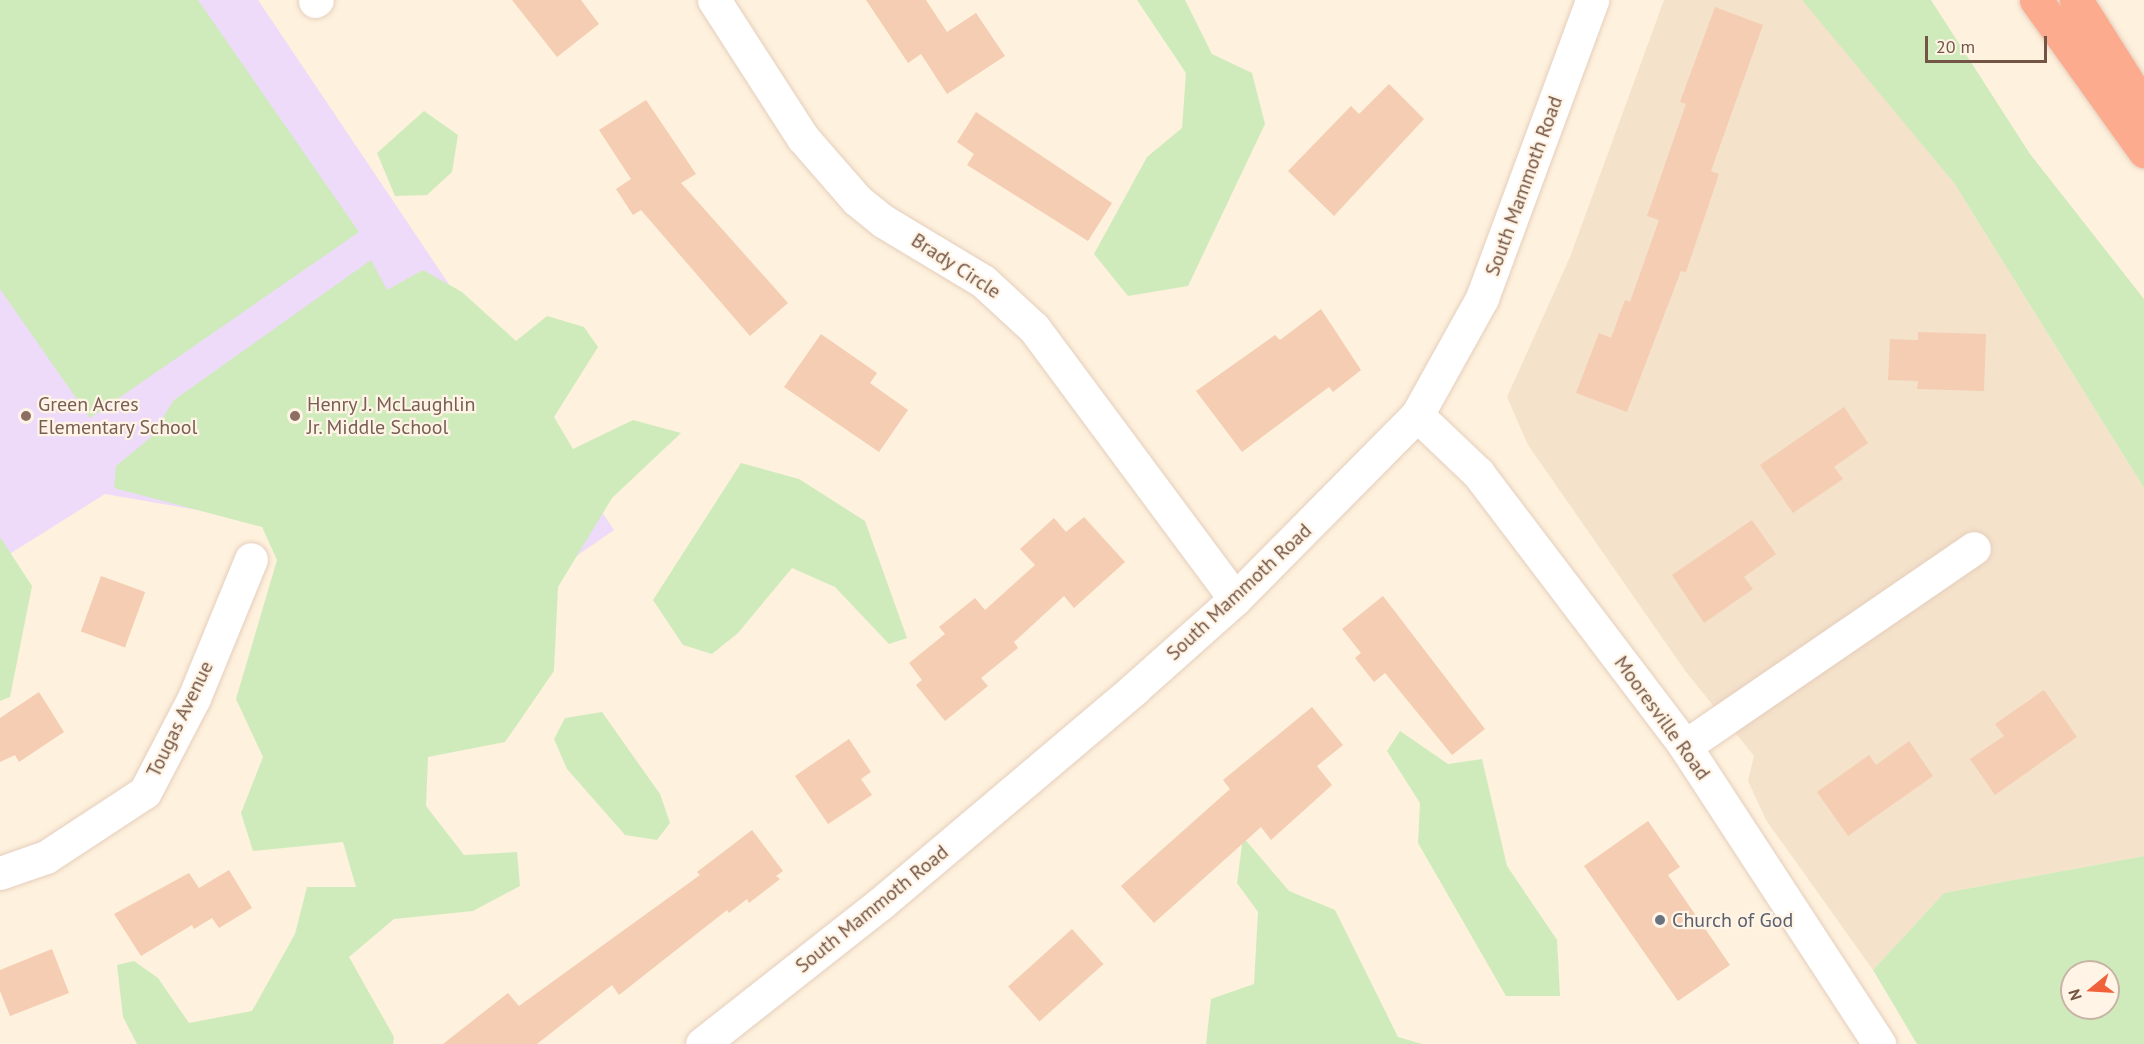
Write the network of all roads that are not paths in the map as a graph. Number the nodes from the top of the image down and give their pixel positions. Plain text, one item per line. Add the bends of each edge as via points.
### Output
1 (714, 0) edge
2 (1592, 0) edge
3 (2036, 0) edge
4 (2076, 0) edge
5 (2144, 108) edge
6 (2144, 151) edge
7 (1417, 415) junction
8 (1974, 548) dead end
9 (251, 559) dead end
10 (1235, 599) junction
11 (1685, 746) junction
12 (0, 873) edge
13 (702, 1044) edge
14 (1879, 1044) edge

1 - 10 street, Brady Circle via 803,138 857,200 883,221 982,280 1034,328
2 - 7 street, South Mammoth Road via 1482,298
3 - 6 highway
4 - 5 highway
7 - 10 street, South Mammoth Road
7 - 11 street, Mooresville Road via 1478,473
8 - 11 street
9 - 12 street, Tougas Avenue via 194,698 145,792 46,857
10 - 13 street, South Mammoth Road via 1027,783
11 - 14 street, Mooresville Road

